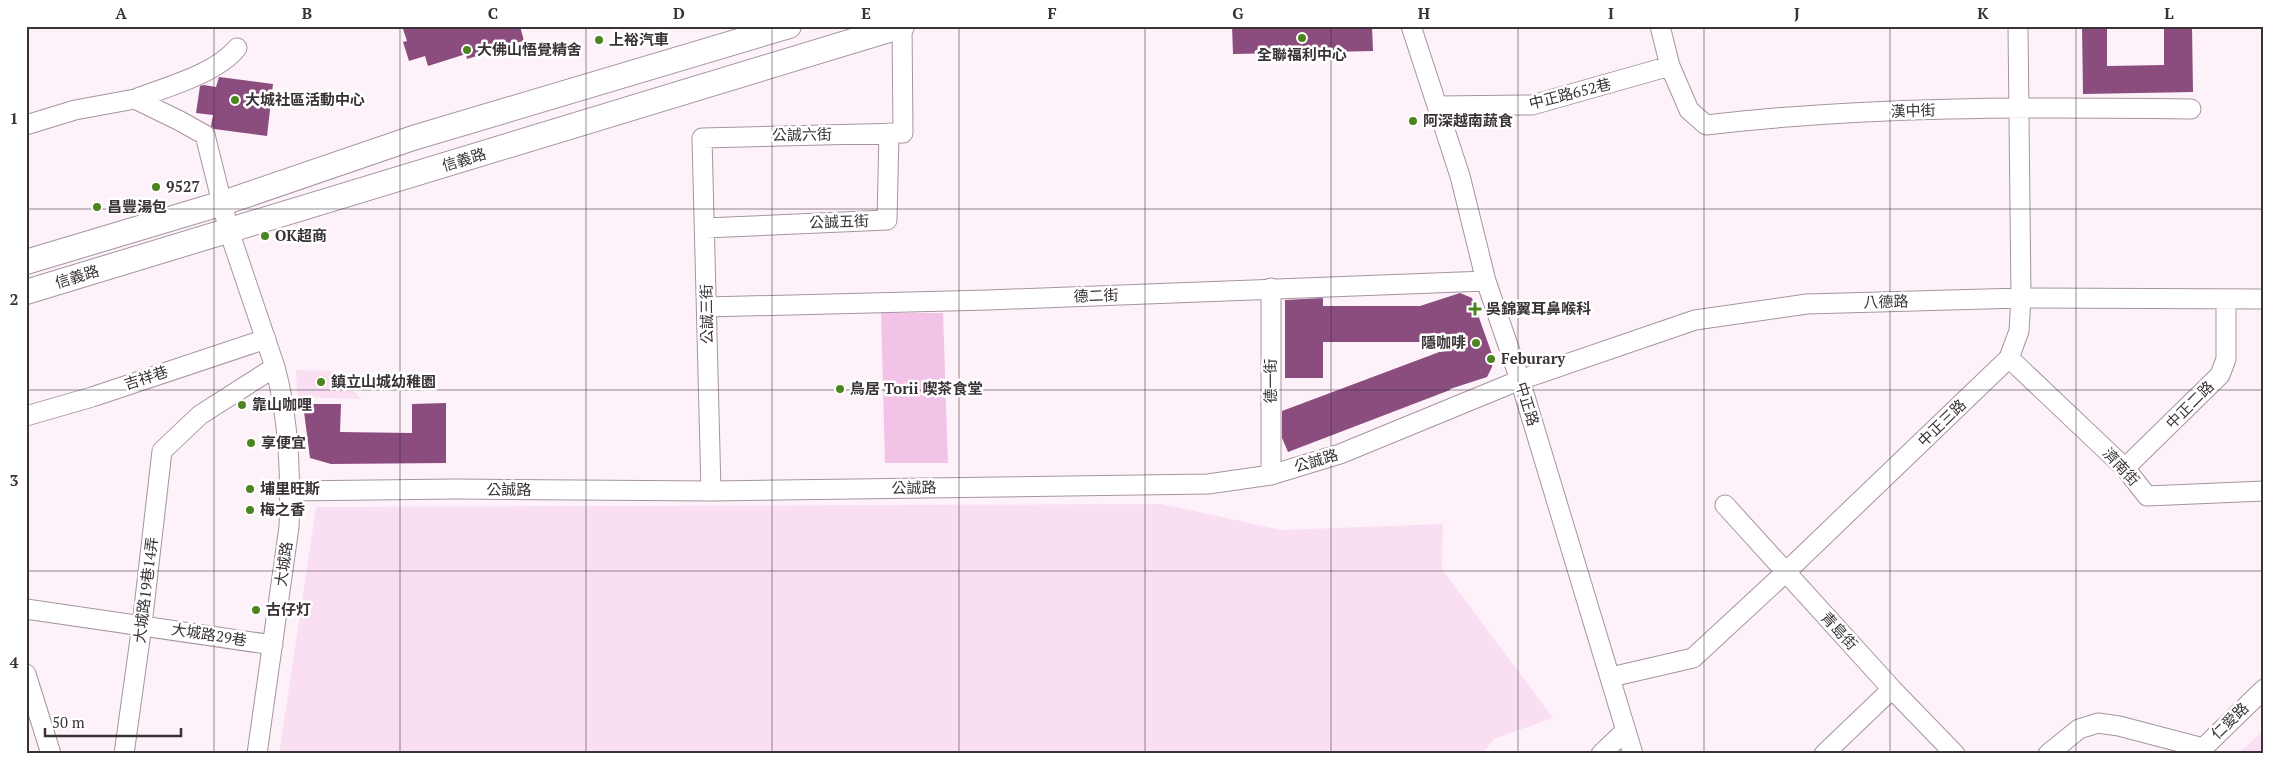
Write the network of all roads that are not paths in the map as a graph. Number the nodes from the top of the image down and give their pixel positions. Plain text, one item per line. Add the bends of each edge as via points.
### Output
1 (788, 26) edge
2 (795, 26) edge
3 (902, 26) edge
4 (1411, 26) edge
5 (1660, 26) edge
6 (2018, 26) edge
7 (237, 48) dead end
8 (803, 56) junction
9 (1670, 66) junction
10 (135, 99) junction
11 (1437, 106) junction
12 (2018, 107) junction
13 (2192, 109) dead end
14 (26, 125) edge
15 (896, 133) junction
16 (702, 138) joint
17 (223, 203) junction
18 (705, 228) junction
19 (229, 231) junction
20 (26, 262) edge
21 (1486, 282) junction
22 (1271, 288) junction
23 (26, 292) edge
24 (2020, 298) junction
25 (2226, 299) junction
26 (2264, 299) edge
27 (707, 307) junction
28 (266, 339) junction
29 (2009, 358) junction
30 (275, 367) junction
31 (1520, 380) junction
32 (26, 416) edge
33 (2126, 468) junction
34 (1271, 475) junction
35 (290, 491) junction
36 (711, 491) junction
37 (2264, 491) edge
38 (1726, 505) dead end
39 (1786, 572) junction
40 (26, 608) edge
41 (142, 625) junction
42 (273, 644) junction
43 (26, 674) edge
44 (1611, 678) junction
45 (1892, 689) junction
46 (2264, 689) edge
47 (1626, 730) junction
48 (2200, 751) edge
49 (51, 754) edge
50 (124, 754) edge
51 (257, 754) edge
52 (1601, 754) edge
53 (1633, 754) edge
54 (1824, 754) edge
55 (1955, 754) edge
56 (2048, 754) edge

1 - 17 main road, 信義路 via 413,138
2 - 8 main road
3 - 8 main road, 信義路
3 - 15 street
4 - 11 street, 中正路
5 - 9 street, 漢中街
6 - 12 street, 中正三路
7 - 10 street via 229,58 186,80
8 - 19 main road, 信義路
9 - 11 street, 中正路652巷 via 1532,105
9 - 12 street, 漢中街 via 1689,110 1706,125 1779,116
10 - 14 street via 75,110
10 - 17 street, 大城路 via 205,135
11 - 21 street, 中正路 via 1460,176
12 - 13 street, 漢中街
12 - 24 street, 中正三路
15 - 16 street, 公誠六街
15 - 18 street, 公誠五街 via 887,220
16 - 18 street, 公誠三街
17 - 19 street, 大城路
17 - 20 main road, 信義路
18 - 27 street, 公誠三街
19 - 23 main road, 信義路
19 - 28 street, 大城路
21 - 22 street, 德二街
21 - 31 street, 中正路
22 - 27 street, 德二街
22 - 34 street, 德一街
24 - 25 street, 八德路
24 - 29 street, 中正三路 via 2019,331
24 - 31 street, 八德路 via 1806,304 1695,320
25 - 26 street, 八德路
25 - 33 street, 中正二路 via 2226,358 2220,375
27 - 36 street, 公誠三街
28 - 30 street, 大城路
28 - 32 street, 吉祥巷
29 - 33 street, 濟南街
29 - 39 street, 中正三路
30 - 35 street, 大城路 via 288,439
30 - 41 street, 大城路19巷14弄 via 200,415 162,451
31 - 34 street, 公誠路 via 1340,454
31 - 44 street, 中正路
33 - 37 street, 濟南街 via 2147,496
34 - 36 street, 公誠路 via 1208,484
35 - 36 street, 公誠路
35 - 42 street, 大城路 via 289,527
38 - 39 street, 青島街
39 - 44 street, 中正三路 via 1693,658
39 - 45 street, 青島街
40 - 41 street, 大城路29巷
41 - 42 street, 大城路29巷
41 - 50 street, 大城路19巷14弄
42 - 51 street, 大城路
43 - 49 street
44 - 47 street, 中正路
45 - 54 street
45 - 55 street, 青島街
46 - 48 street, 仁愛路
47 - 52 street
47 - 53 street, 中正路
48 - 56 street via 2119,726 2098,723 2078,729

